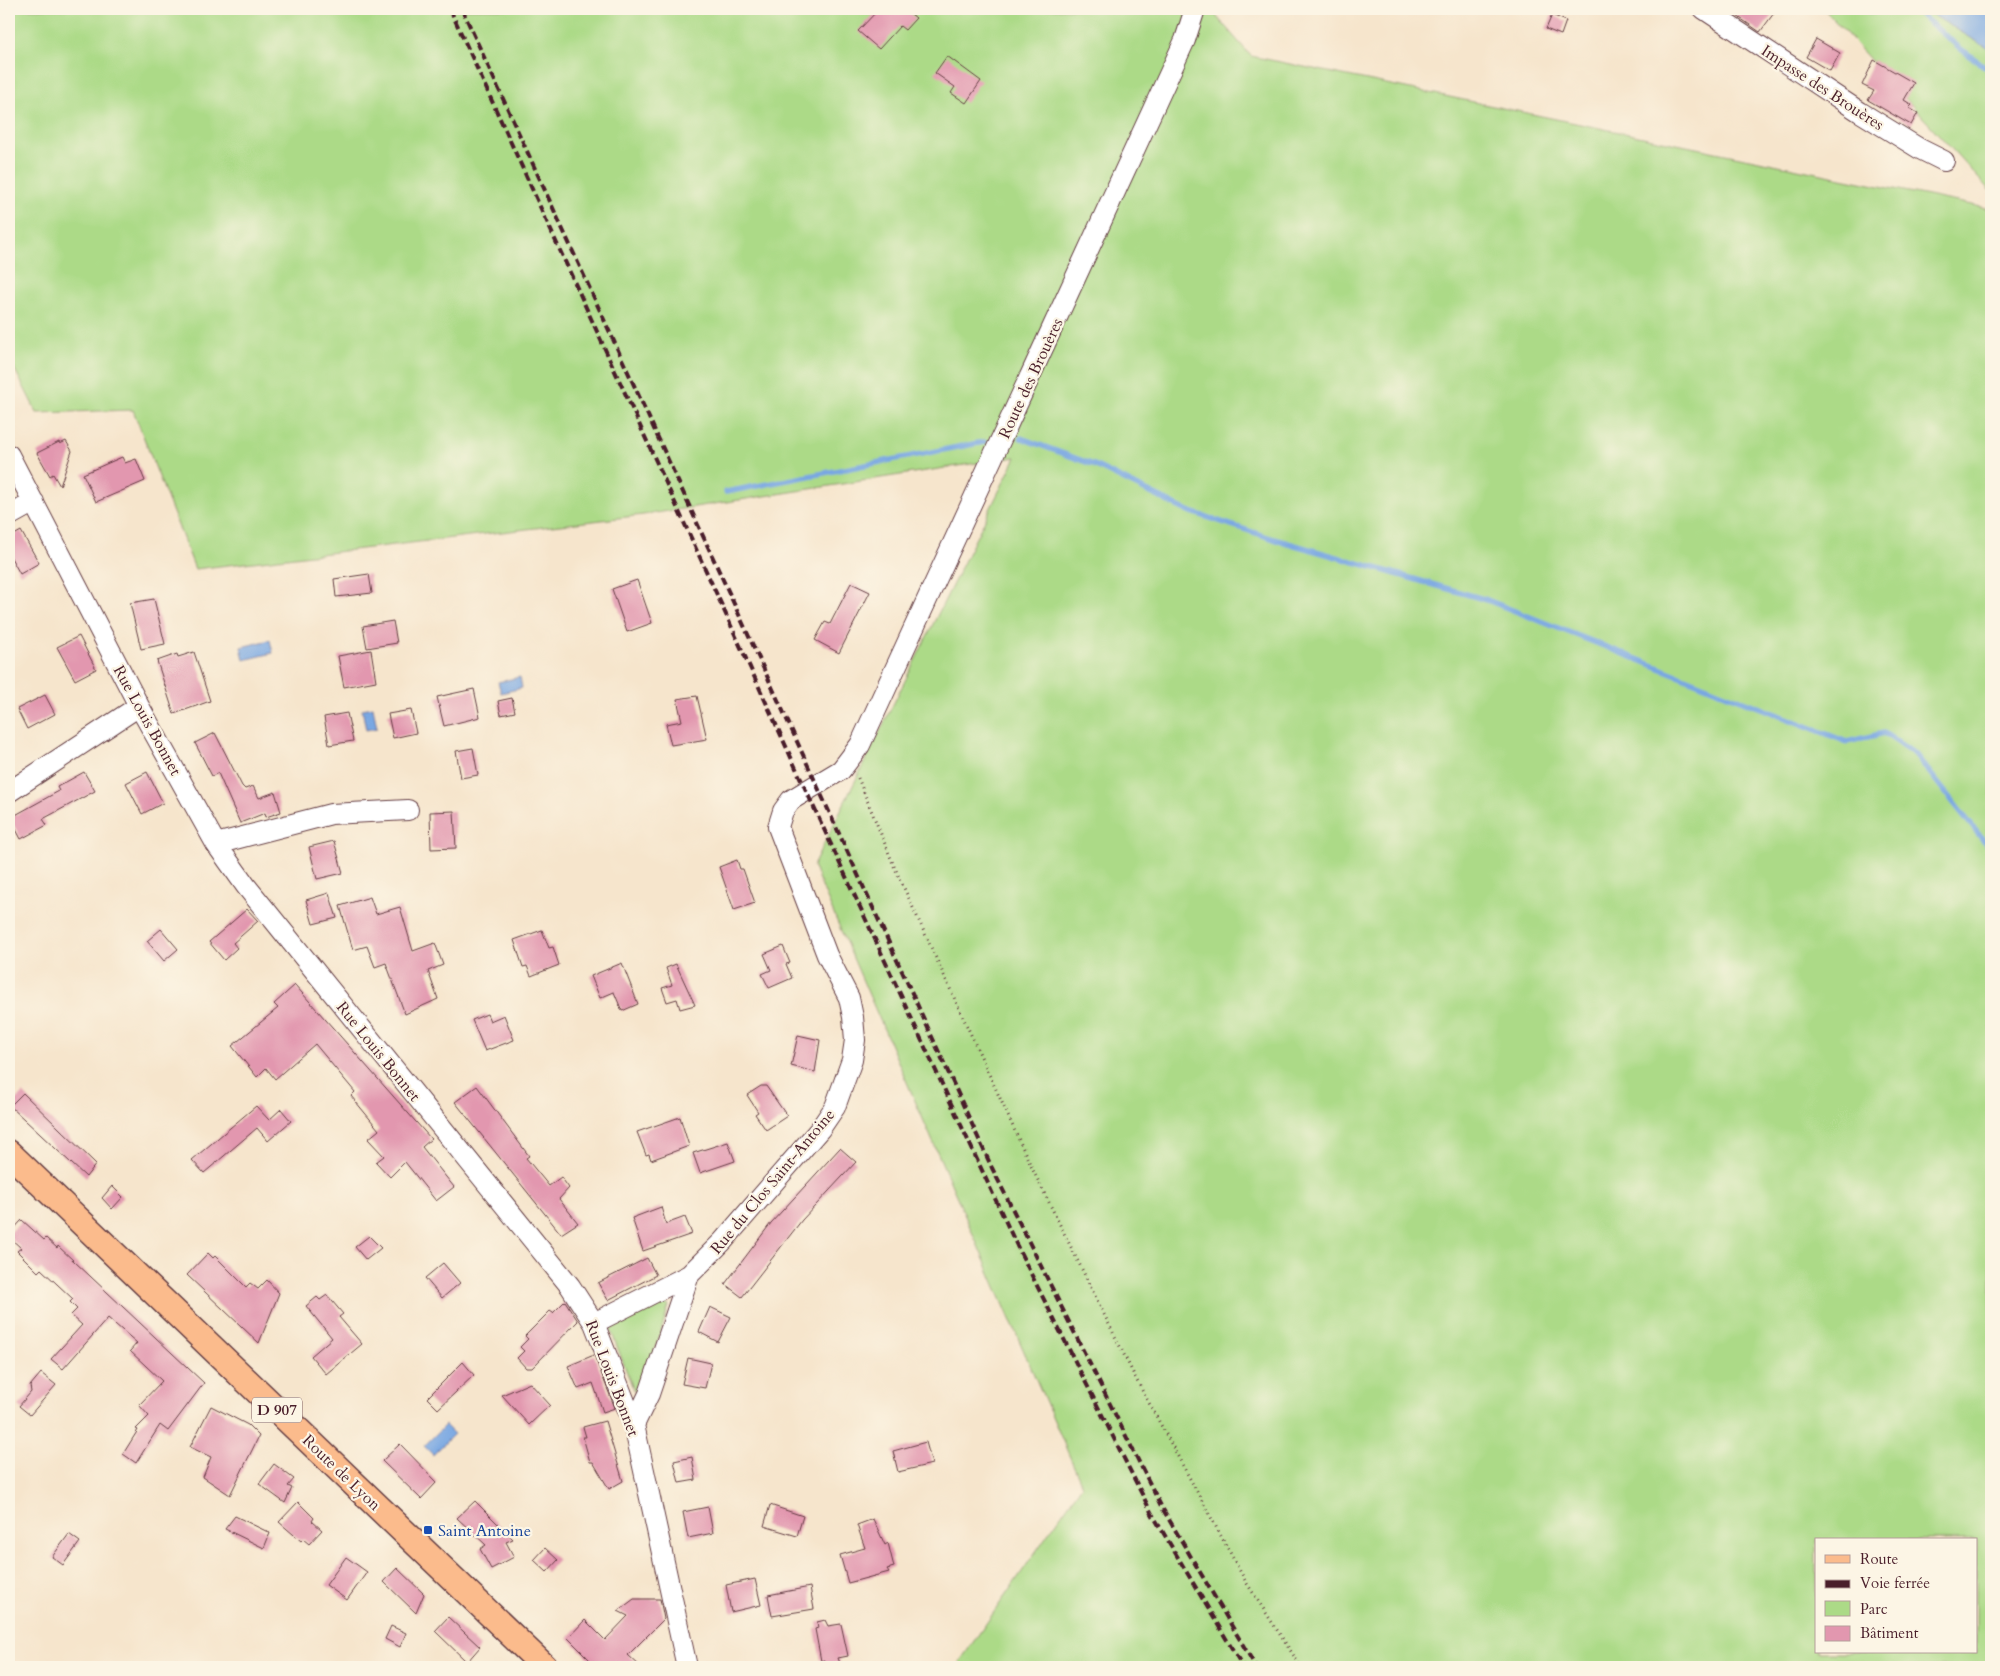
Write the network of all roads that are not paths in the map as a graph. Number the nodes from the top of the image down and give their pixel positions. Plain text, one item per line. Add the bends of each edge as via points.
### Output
1 (1195, 9) edge
2 (1704, 9) edge
3 (1944, 161) dead end
4 (9, 455) edge
5 (34, 502) junction
6 (9, 516) edge
7 (139, 706) junction
8 (855, 752) joint
9 (9, 792) edge
10 (408, 810) dead end
11 (216, 844) junction
12 (9, 1153) edge
13 (689, 1275) junction
14 (594, 1323) junction
15 (634, 1424) junction
16 (546, 1667) edge
17 (687, 1667) edge

1 - 8 street, Route des Brouères via 1184,40
2 - 3 street, Impasse des Brouères via 1920,149
4 - 5 street, Rue Louis Bonnet
5 - 6 street
5 - 7 street, Rue Louis Bonnet
7 - 9 street
7 - 11 street, Rue Louis Bonnet
8 - 13 street, Rue du Clos Saint-Antoine via 841,770 791,800 778,827 828,955 849,998 855,1040 850,1068 836,1107 820,1129 723,1241
10 - 11 street via 331,814
11 - 14 street, Rue Louis Bonnet via 246,886 570,1286
12 - 16 main road, Route de Lyon / D 907
13 - 14 street, Rue du Clos Saint-Antoine
13 - 15 street, Rue du Clos Saint-Antoine via 649,1394
14 - 15 street, Rue Louis Bonnet
15 - 17 street, Rue Louis Bonnet

